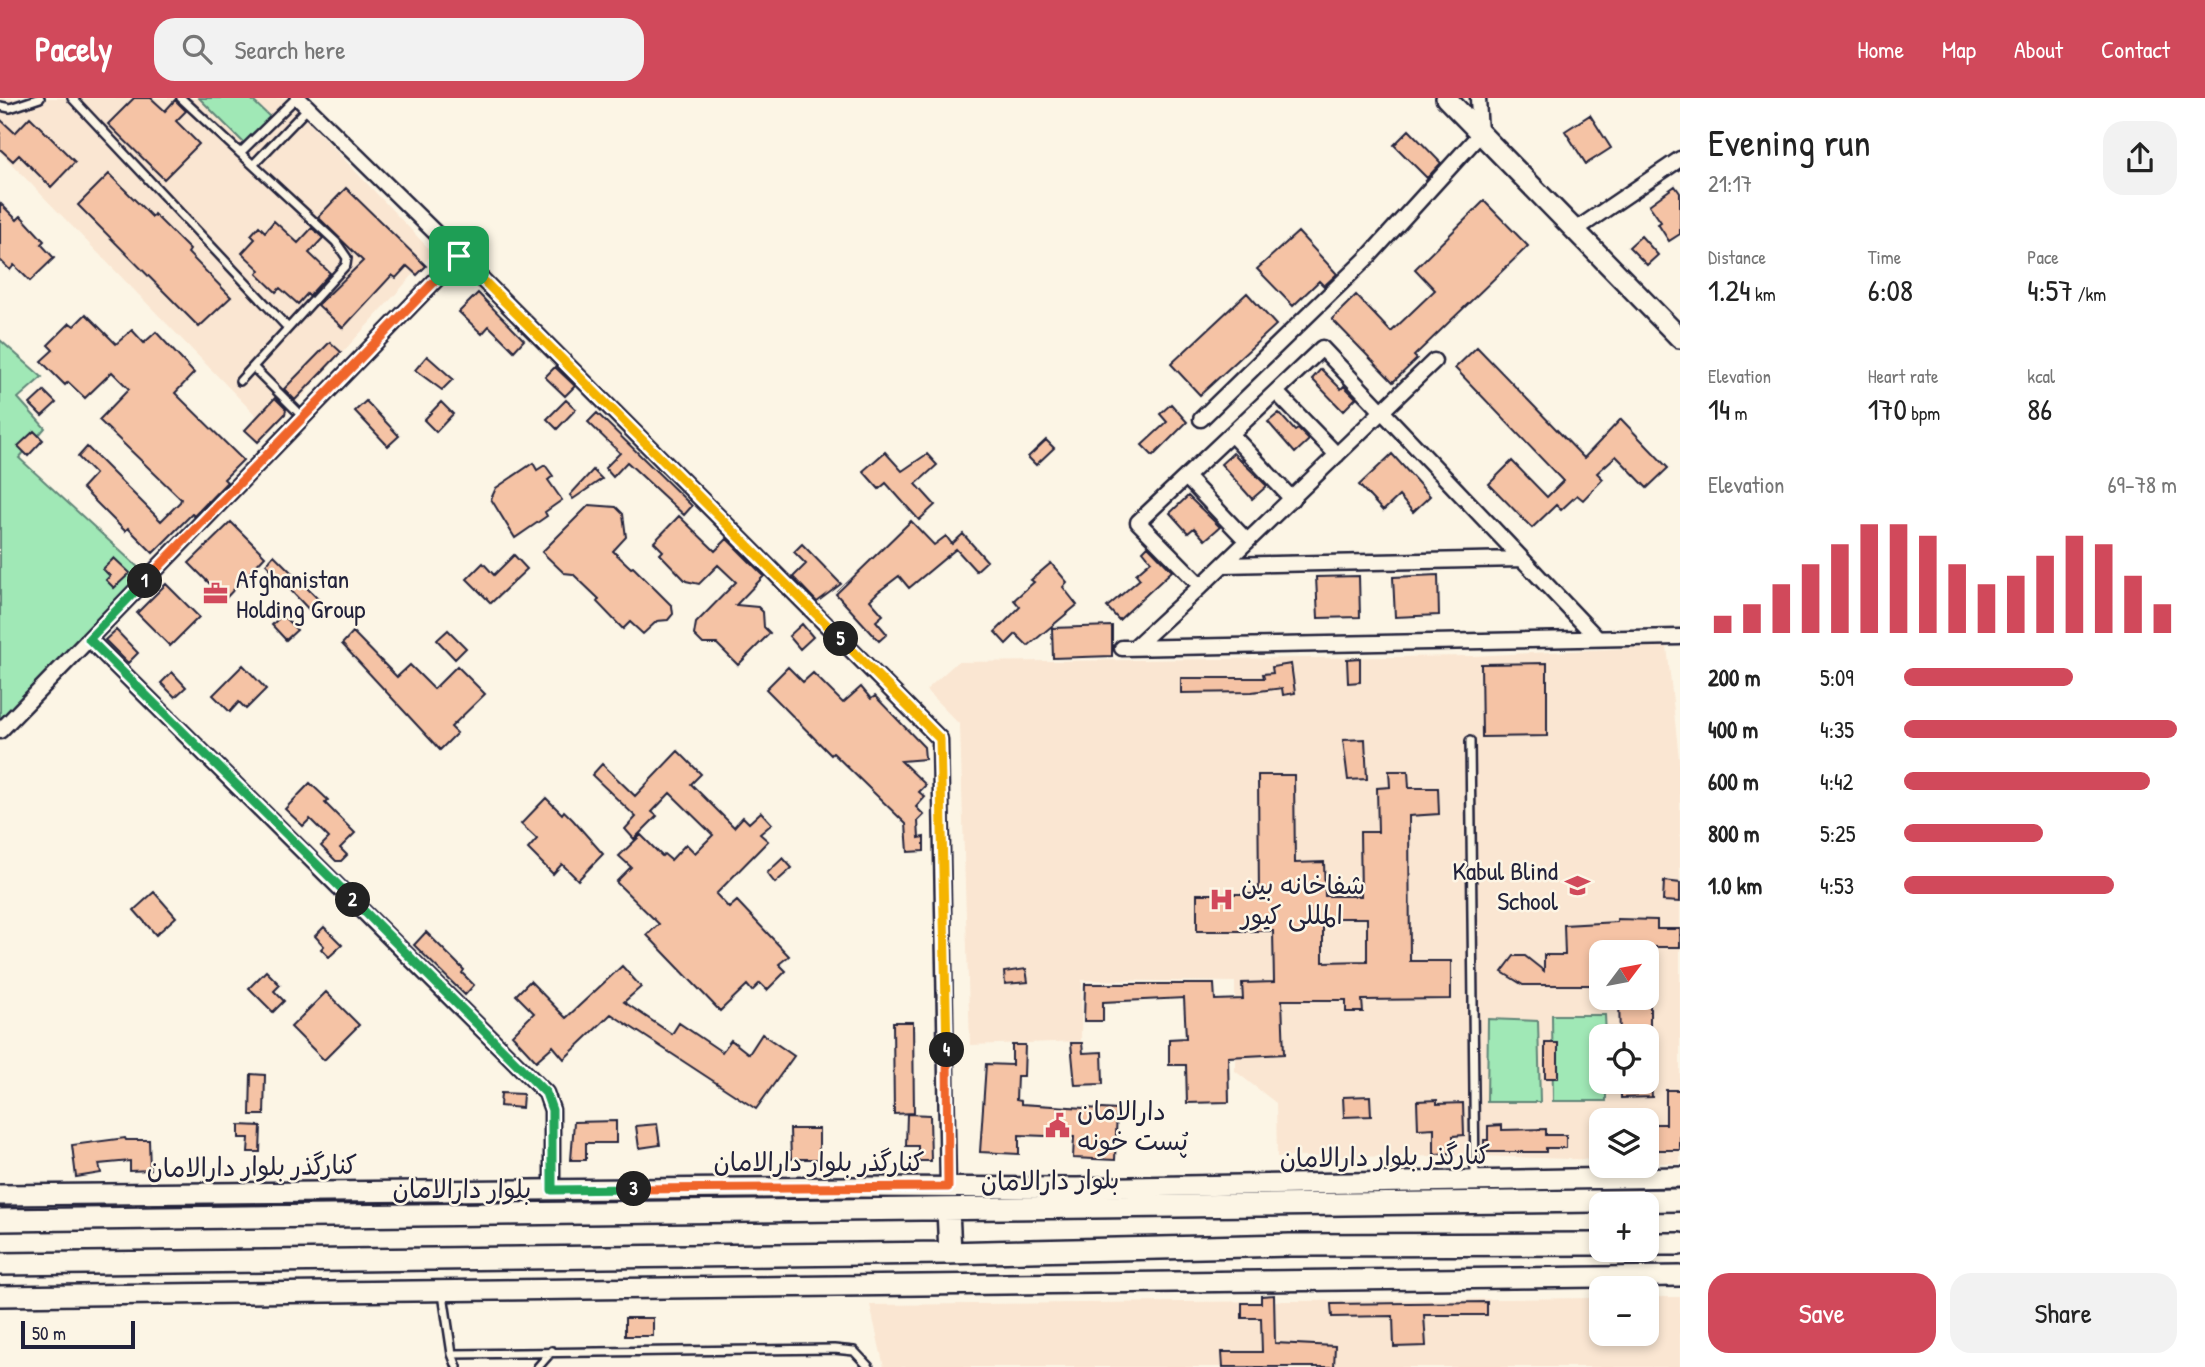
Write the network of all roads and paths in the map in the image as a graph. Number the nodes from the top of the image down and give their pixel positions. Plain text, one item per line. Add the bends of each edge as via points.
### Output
1 (40, 98) edge
2 (72, 98) edge
3 (181, 98) edge
4 (1446, 98) edge
5 (1478, 98) edge
6 (301, 101) edge
7 (0, 106) edge
8 (1480, 134) junction
9 (240, 153) junction
10 (1680, 159) edge
11 (253, 165) junction
12 (1574, 231) junction
13 (459, 256) junction
14 (288, 328) junction
15 (1677, 329) edge
16 (1434, 361) dead end
17 (253, 367) junction
18 (240, 381) dead end
19 (1276, 391) junction
20 (1382, 412) junction
21 (303, 418) junction
22 (1201, 419) dead end
23 (1231, 435) junction
24 (1337, 455) junction
25 (1186, 477) junction
26 (1292, 499) junction
27 (1247, 541) junction
28 (1521, 559) junction
29 (1223, 565) junction
30 (1201, 586) junction
31 (1680, 637) edge
32 (1597, 638) junction
33 (89, 639) junction
34 (0, 731) edge
35 (1470, 741) dead end
36 (1680, 1177) edge
37 (1475, 1180) junction
38 (948, 1187) junction
39 (552, 1190) junction
40 (0, 1195) edge
41 (1680, 1200) edge
42 (948, 1209) junction
43 (0, 1220) edge
44 (1589, 1244) edge
45 (1659, 1244) edge
46 (1680, 1244) edge
47 (974, 1252) junction
48 (950, 1253) junction
49 (0, 1264) edge
50 (1680, 1276) edge
51 (988, 1284) junction
52 (443, 1290) junction
53 (0, 1296) edge
54 (552, 1351) junction
55 (452, 1354) junction
56 (457, 1367) edge
57 (538, 1367) edge
58 (869, 1367) edge

1 - 7 lane
2 - 14 lane
3 - 9 lane
4 - 8 street
5 - 8 street
6 - 9 lane
6 - 11 lane
6 - 13 street
8 - 12 street
8 - 22 street via 1370,255
9 - 11 lane
10 - 12 street
11 - 14 lane via 336,242 347,258 346,265
12 - 15 street
13 - 21 street
13 - 38 street via 940,739
14 - 17 lane
16 - 20 street
17 - 18 lane
17 - 21 lane
19 - 20 street via 1322,348
19 - 23 street
19 - 24 street
20 - 24 street
20 - 28 street
21 - 33 street
23 - 25 street
23 - 26 street
24 - 26 street
25 - 27 street
25 - 30 street via 1138,522
26 - 27 street
27 - 29 street
28 - 29 street
28 - 32 street
29 - 30 street
30 - 32 street via 1129,647
31 - 32 street
33 - 34 street
33 - 39 street via 546,1093 552,1110
35 - 37 lane
36 - 37 street, کنارگذر بلوار دارالامان
37 - 38 street, کنارگذر بلوار دارالامان
38 - 39 street, کنارگذر بلوار دارالامان
39 - 40 street, کنارگذر بلوار دارالامان
41 - 42 main road, بلوار دارالامان
42 - 43 main road, بلوار دارالامان
42 - 48 main road
44 - 47 main road
45 - 46 main road
47 - 48 main road
47 - 51 street
48 - 49 main road
50 - 51 street
51 - 52 street
52 - 53 street
52 - 55 lane
54 - 55 lane
54 - 57 lane
54 - 58 lane via 834,1349 854,1351
55 - 56 lane

